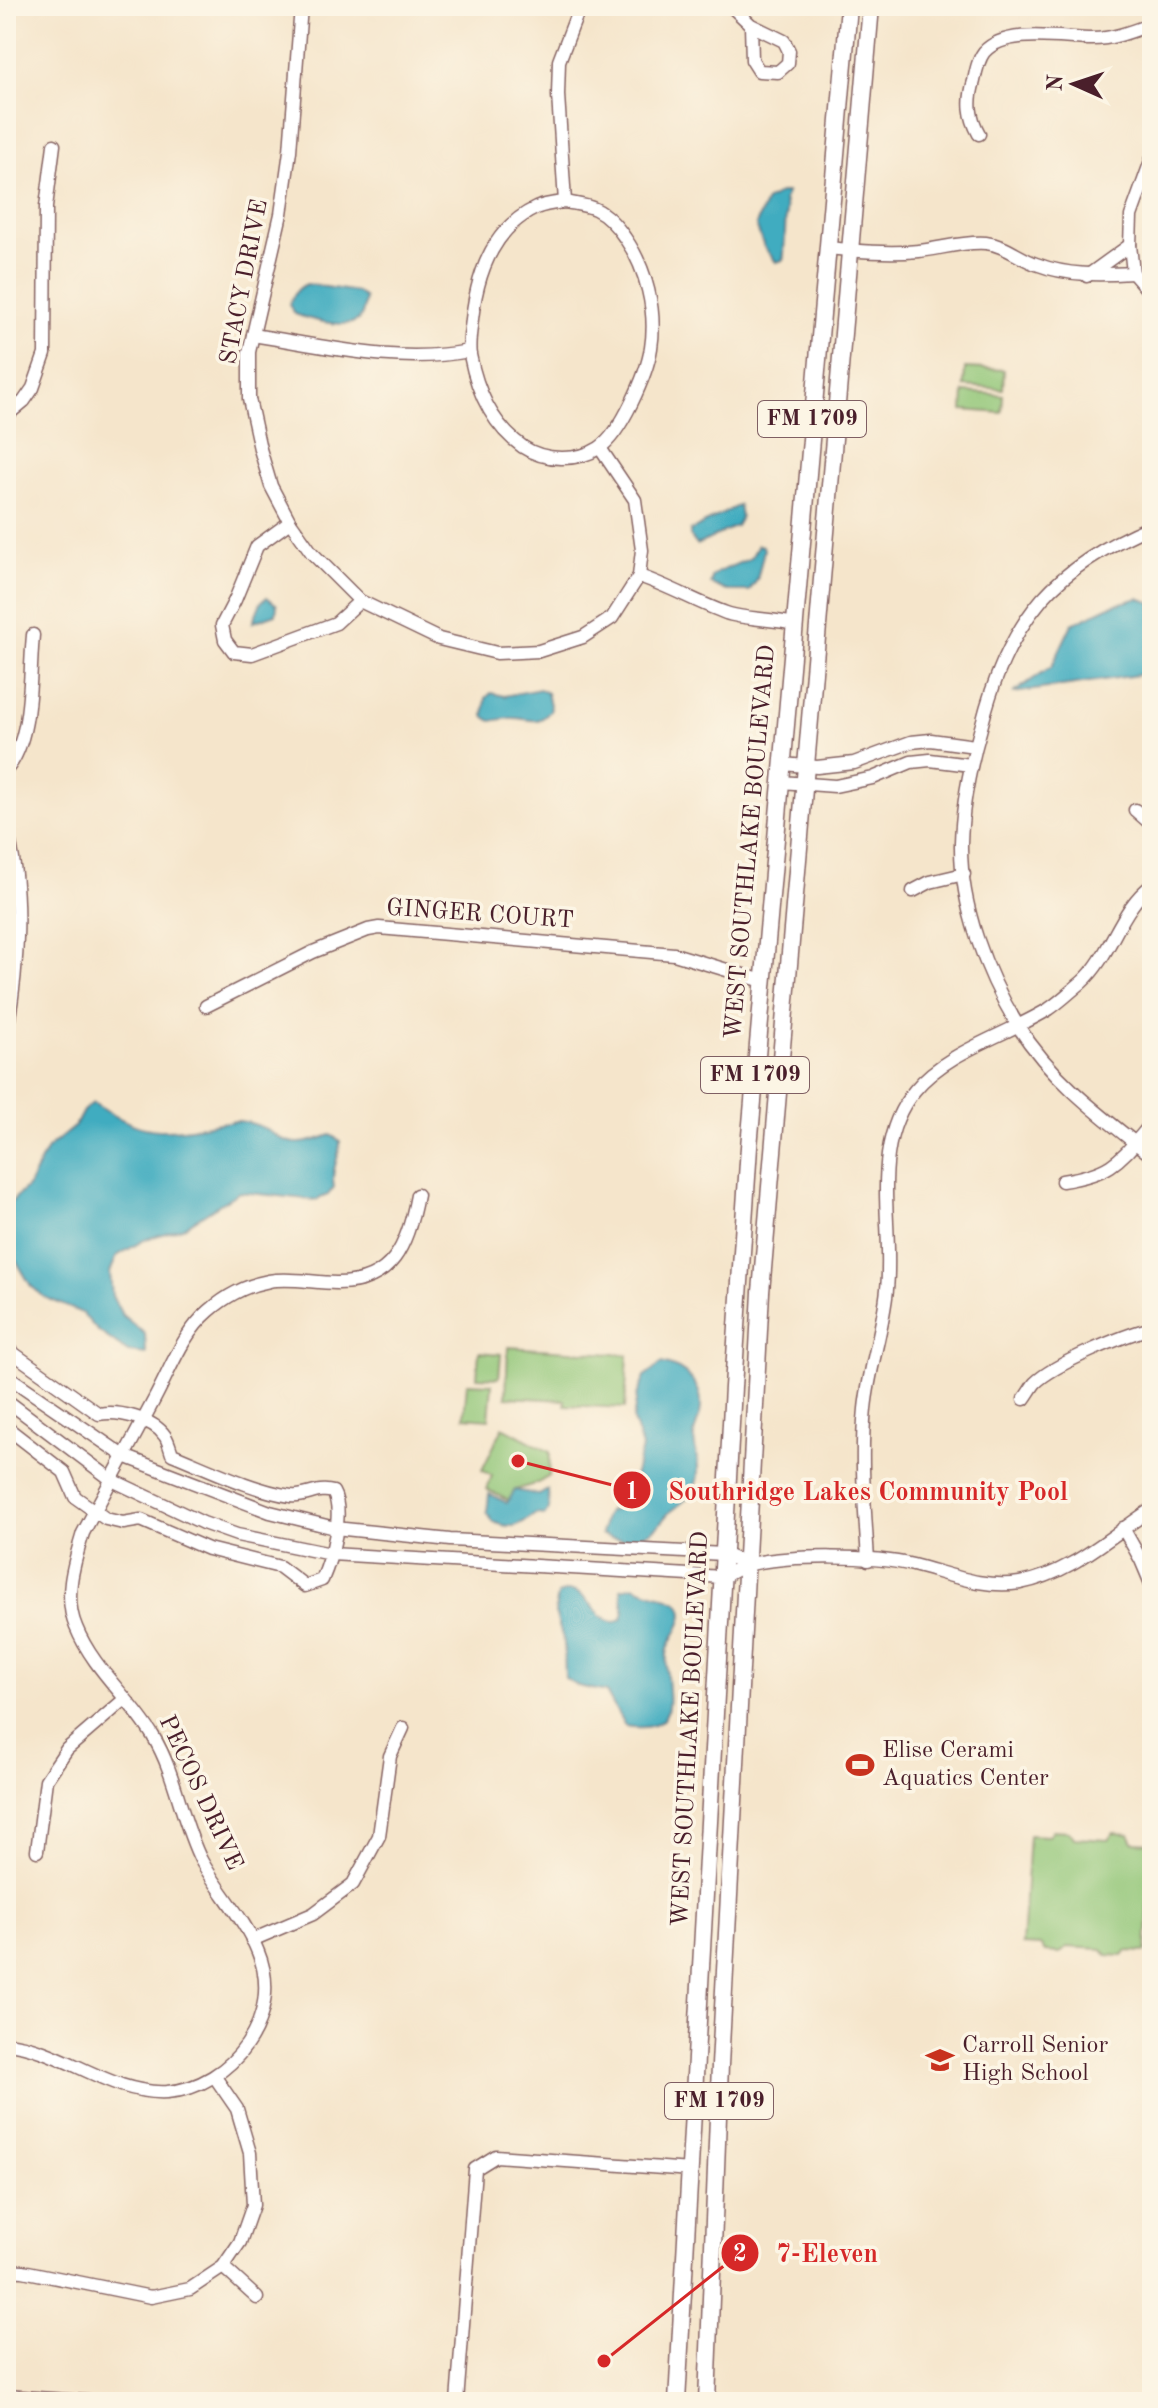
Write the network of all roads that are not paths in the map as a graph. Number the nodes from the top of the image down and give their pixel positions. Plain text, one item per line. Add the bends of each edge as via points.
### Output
1 (301, 6) edge
2 (580, 6) edge
3 (731, 6) edge
4 (849, 6) edge
5 (871, 6) edge
6 (1149, 6) edge
7 (1152, 22) edge
8 (751, 25) dead end
9 (979, 134) dead end
10 (54, 145) dead end
11 (1152, 158) edge
12 (565, 202) junction
13 (1130, 245) junction
14 (827, 248) junction
15 (850, 250) junction
16 (1133, 273) junction
17 (1087, 276) junction
18 (1152, 295) edge
19 (253, 335) junction
20 (469, 351) junction
21 (6, 416) edge
22 (600, 448) junction
23 (290, 522) junction
24 (1152, 526) edge
25 (639, 576) junction
26 (360, 601) junction
27 (794, 624) junction
28 (33, 635) dead end
29 (975, 746) junction
30 (783, 764) junction
31 (971, 765) junction
32 (805, 766) junction
33 (6, 770) edge
34 (781, 782) junction
35 (803, 785) junction
36 (1135, 810) dead end
37 (1152, 825) edge
38 (6, 827) edge
39 (964, 874) junction
40 (1152, 885) edge
41 (913, 891) dead end
42 (763, 981) junction
43 (206, 1006) dead end
44 (1018, 1026) junction
45 (6, 1035) edge
46 (1152, 1123) edge
47 (1135, 1143) junction
48 (1152, 1156) edge
49 (1062, 1181) dead end
50 (417, 1195) dead end
51 (1152, 1328) edge
52 (6, 1348) edge
53 (6, 1375) edge
54 (1024, 1399) dead end
55 (6, 1400) edge
56 (143, 1421) junction
57 (6, 1427) edge
58 (124, 1456) junction
59 (112, 1480) junction
60 (1152, 1509) edge
61 (95, 1511) junction
62 (335, 1528) junction
63 (1123, 1528) junction
64 (331, 1554) junction
65 (724, 1554) junction
66 (868, 1560) junction
67 (746, 1564) junction
68 (723, 1577) junction
69 (1152, 1586) edge
70 (1152, 1692) edge
71 (125, 1699) junction
72 (1148, 1711) dead end
73 (403, 1728) dead end
74 (37, 1851) dead end
75 (252, 1940) junction
76 (6, 2043) edge
77 (215, 2077) junction
78 (691, 2170) junction
79 (223, 2267) junction
80 (6, 2270) edge
81 (257, 2298) dead end
82 (6, 2396) edge
83 (99, 2402) edge
84 (457, 2402) edge
85 (677, 2402) edge
86 (707, 2402) edge

1 - 19 street, STACY DRIVE via 281,214
2 - 12 street via 559,61
3 - 8 street
4 - 14 main road, WEST SOUTHLAKE BOULEVARD / FM 1709
5 - 15 main road, WEST SOUTHLAKE BOULEVARD / FM 1709
6 - 7 street
7 - 9 street via 1127,34 1096,39 1023,37 990,47 979,60 970,94 970,114
10 - 21 street via 46,207 45,354 33,388
11 - 13 street via 1131,216
12 - 20 street via 538,207 514,221 491,249 475,293
12 - 22 street via 594,208 613,221 637,255 652,305 651,348 636,398
13 - 16 street
13 - 17 street
14 - 15 street
14 - 27 main road, WEST SOUTHLAKE BOULEVARD / FM 1709
15 - 17 street via 915,251 984,243 1035,264
15 - 32 main road, WEST SOUTHLAKE BOULEVARD / FM 1709
16 - 17 street
16 - 18 street
19 - 20 street via 390,356
19 - 23 street, STACY DRIVE via 249,399 271,486
20 - 22 street via 492,416 508,436 529,451 553,458 578,457
22 - 25 street via 635,500 642,550
23 - 26 street, STACY DRIVE via 312,553
23 - 26 street via 257,546 222,625 234,652 252,654 336,623
24 - 29 street via 1098,552 1043,598 999,672
25 - 26 street, STACY DRIVE via 612,618 583,637 539,651 497,653 439,639
25 - 27 street via 729,615
27 - 30 main road, WEST SOUTHLAKE BOULEVARD / FM 1709
28 - 33 street via 23,740
29 - 31 street
29 - 32 street via 911,742 854,763
30 - 32 street
30 - 34 main road, WEST SOUTHLAKE BOULEVARD / FM 1709
31 - 35 street via 911,762 854,783
31 - 39 street via 961,844
32 - 35 main road, WEST SOUTHLAKE BOULEVARD / FM 1709
34 - 35 street
34 - 42 main road, WEST SOUTHLAKE BOULEVARD / FM 1709
35 - 67 main road, WEST SOUTHLAKE BOULEVARD / FM 1709 via 762,1277
36 - 37 street
38 - 45 street via 14,853 17,903
39 - 41 street
39 - 44 street via 983,954
40 - 44 street via 1137,899 1086,978
42 - 43 street, GINGER COURT via 674,954 379,928 313,952
42 - 65 main road, WEST SOUTHLAKE BOULEVARD / FM 1709
44 - 47 street via 1063,1083
44 - 66 street via 971,1048 930,1076 903,1107 890,1139 888,1287 865,1410
46 - 47 street
47 - 48 street
47 - 49 street via 1106,1170
50 - 56 street, PECOS DRIVE via 401,1251 374,1276 338,1283 270,1280 244,1288 206,1313 183,1343
51 - 54 street via 1097,1348 1044,1376
52 - 56 street via 99,1414 118,1412
53 - 58 street
55 - 59 street
56 - 58 street, PECOS DRIVE
56 - 62 street via 166,1437 172,1454 210,1470 292,1497 333,1492
57 - 61 street via 64,1472 75,1497
58 - 59 street, PECOS DRIVE
58 - 62 street via 270,1512
59 - 61 street, PECOS DRIVE
59 - 64 street via 237,1535
60 - 63 street
61 - 64 street via 114,1522 141,1520 208,1549 280,1567 305,1586 322,1580
61 - 71 street, PECOS DRIVE via 76,1555 71,1611 91,1656
62 - 64 street
62 - 65 street via 450,1540
63 - 66 street via 1057,1572 1018,1583 985,1585 910,1564
63 - 69 street
64 - 68 street
65 - 67 street
65 - 68 main road, WEST SOUTHLAKE BOULEVARD / FM 1709
66 - 67 street
67 - 68 street
67 - 86 main road, WEST SOUTHLAKE BOULEVARD / FM 1709
68 - 78 main road, WEST SOUTHLAKE BOULEVARD / FM 1709
70 - 72 street
71 - 74 street via 67,1749 46,1780
71 - 75 street, PECOS DRIVE via 154,1739 202,1860
73 - 75 street via 390,1756 379,1836 353,1884 313,1914
75 - 77 street, PECOS DRIVE via 263,1968 263,2007 255,2033 235,2062
76 - 77 street, PECOS DRIVE via 31,2047 140,2090 184,2090
77 - 79 street via 237,2109 250,2153 253,2205 240,2242
78 - 84 street via 496,2156 475,2169
78 - 85 main road, WEST SOUTHLAKE BOULEVARD / FM 1709
79 - 80 street via 190,2289 151,2297
79 - 81 street
82 - 83 street

